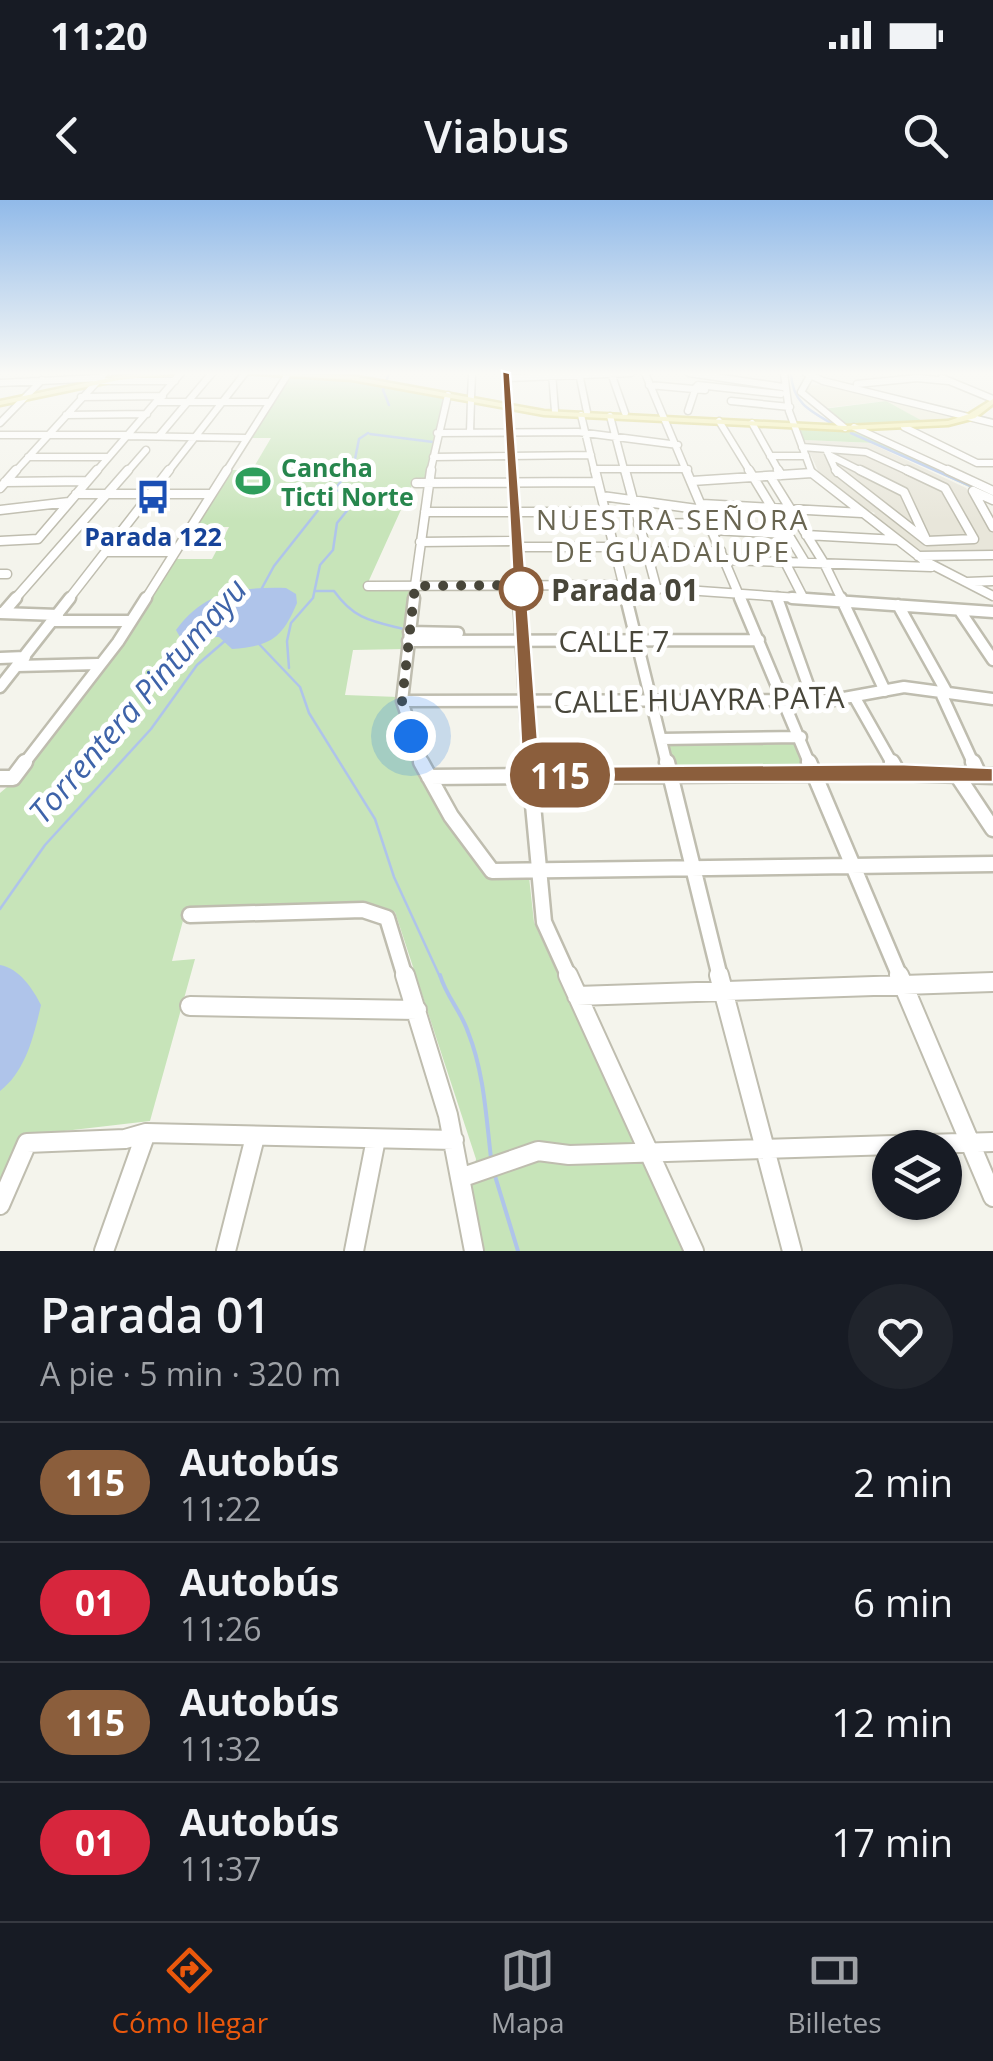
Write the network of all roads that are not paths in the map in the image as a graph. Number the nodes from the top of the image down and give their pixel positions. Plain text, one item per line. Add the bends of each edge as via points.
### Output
1 (60, 422) edge
2 (140, 422) edge
3 (170, 422) edge
4 (209, 422) edge
5 (257, 422) edge
6 (440, 422) edge
7 (470, 422) edge
8 (511, 422) edge
9 (585, 422) edge
10 (611, 422) edge
11 (667, 422) edge
12 (720, 422) edge
13 (736, 422) edge
14 (762, 422) edge
15 (840, 422) edge
16 (948, 422) edge
17 (752, 423) junction
18 (794, 424) junction
19 (847, 427) junction
20 (904, 427) junction
21 (436, 433) junction
22 (470, 433) junction
23 (511, 433) junction
24 (586, 434) junction
25 (0, 435) edge
26 (49, 435) junction
27 (128, 435) junction
28 (158, 436) junction
29 (197, 437) junction
30 (615, 437) junction
31 (246, 438) junction
32 (678, 446) junction
33 (146, 450) dead end
34 (804, 452) junction
35 (827, 452) junction
36 (433, 456) junction
37 (513, 456) junction
38 (591, 456) junction
39 (770, 456) junction
40 (28, 457) junction
41 (108, 457) junction
42 (993, 462) edge
43 (594, 468) junction
44 (624, 469) junction
45 (688, 469) junction
46 (0, 470) edge
47 (16, 470) junction
48 (932, 471) dead end
49 (812, 473) junction
50 (781, 475) junction
51 (770, 476) junction
52 (920, 476) junction
53 (752, 477) junction
54 (86, 481) junction
55 (514, 482) junction
56 (598, 482) junction
57 (692, 482) junction
58 (416, 483) dead end
59 (429, 483) junction
60 (3, 485) edge
61 (892, 486) junction
62 (993, 491) edge
63 (108, 494) junction
64 (210, 494) junction
65 (151, 495) junction
66 (602, 496) junction
67 (72, 498) junction
68 (993, 500) edge
69 (631, 501) junction
70 (703, 507) junction
71 (770, 508) junction
72 (789, 509) junction
73 (884, 509) junction
74 (0, 510) edge
75 (425, 512) junction
76 (605, 512) junction
77 (516, 513) junction
78 (862, 513) junction
79 (638, 524) junction
80 (920, 525) junction
81 (906, 526) junction
82 (993, 526) edge
83 (710, 527) junction
84 (786, 534) junction
85 (806, 536) junction
86 (896, 540) junction
87 (0, 541) edge
88 (927, 541) junction
89 (420, 542) junction
90 (518, 544) junction
91 (614, 547) junction
92 (106, 552) junction
93 (173, 552) junction
94 (646, 552) junction
95 (722, 555) junction
96 (993, 555) edge
97 (918, 556) junction
98 (785, 562) junction
99 (804, 562) junction
100 (824, 563) junction
101 (935, 567) junction
102 (993, 581) edge
103 (964, 582) junction
104 (520, 585) junction
105 (368, 586) dead end
106 (415, 586) junction
107 (624, 587) junction
108 (657, 590) junction
109 (738, 595) junction
110 (993, 596) edge
111 (777, 597) junction
112 (804, 600) junction
113 (844, 602) junction
114 (898, 605) junction
115 (960, 610) junction
116 (993, 612) edge
117 (1, 613) edge
118 (56, 618) junction
119 (130, 621) junction
120 (523, 636) junction
121 (409, 637) junction
122 (636, 639) junction
123 (759, 640) junction
124 (0, 658) edge
125 (993, 660) edge
126 (21, 661) junction
127 (98, 664) junction
128 (0, 687) edge
129 (943, 691) junction
130 (885, 692) junction
131 (855, 698) junction
132 (993, 698) edge
133 (784, 699) junction
134 (526, 700) junction
135 (651, 700) junction
136 (812, 700) junction
137 (402, 701) junction
138 (801, 738) junction
139 (661, 739) junction
140 (817, 773) junction
141 (898, 773) junction
142 (670, 774) junction
143 (957, 775) junction
144 (530, 776) junction
145 (986, 776) edge
146 (0, 778) edge
147 (428, 778) junction
148 (993, 828) edge
149 (993, 864) edge
150 (855, 866) junction
151 (693, 869) junction
152 (540, 872) junction
153 (190, 914) dead end
154 (904, 982) junction
155 (993, 982) edge
156 (723, 990) junction
157 (576, 996) junction
158 (190, 1006) dead end
159 (417, 1010) junction
160 (146, 1133) junction
161 (256, 1138) junction
162 (376, 1140) junction
163 (454, 1140) junction
164 (970, 1142) junction
165 (993, 1142) edge
166 (762, 1147) junction
167 (650, 1152) junction
168 (462, 1177) junction
169 (993, 1197) edge
170 (0, 1205) edge
171 (104, 1251) edge
172 (226, 1251) edge
173 (354, 1251) edge
174 (474, 1251) edge
175 (694, 1251) edge
176 (792, 1251) edge

1 - 26 street
2 - 27 street
3 - 28 street
4 - 29 street
5 - 31 street
6 - 21 street
7 - 22 street
8 - 23 street
9 - 24 street
10 - 30 street
11 - 32 street
12 - 53 street
13 - 17 main road
14 - 18 main road
15 - 19 street
16 - 20 main road
17 - 18 main road
17 - 39 street
18 - 19 main road
18 - 34 street
19 - 20 main road
19 - 62 street
20 - 42 street via 977,463
21 - 22 street
21 - 36 street
22 - 23 street
23 - 24 street
23 - 37 street
24 - 30 street
24 - 38 street
25 - 26 street
26 - 27 street
26 - 40 street
27 - 28 street
27 - 41 street
28 - 29 street
29 - 31 street
29 - 65 street
30 - 32 street
30 - 44 street
31 - 64 street
32 - 45 street
33 - 63 street
34 - 35 street
34 - 39 street
34 - 49 street
35 - 52 street via 866,452
35 - 61 street
35 - 73 street via 838,475
36 - 37 street
36 - 59 street
37 - 38 street
37 - 55 street
38 - 43 street
39 - 50 street
40 - 41 street
40 - 47 street
41 - 54 street
43 - 44 street
43 - 56 street
44 - 45 street
44 - 69 street
45 - 57 street
46 - 47 street
47 - 60 street
48 - 52 street
49 - 50 street
49 - 78 street
50 - 51 street
51 - 53 street
51 - 72 street
52 - 61 street
52 - 88 street via 945,488 974,540
53 - 57 street
53 - 71 street
54 - 60 street
54 - 67 street
55 - 56 street
55 - 59 street
55 - 77 street
56 - 66 street
57 - 70 street
58 - 59 street
59 - 75 street
61 - 80 street via 904,492
63 - 65 street
63 - 67 street
63 - 117 street
64 - 65 street
64 - 93 street
65 - 92 street
66 - 69 street
66 - 76 street
67 - 74 street
67 - 87 street via 38,539
68 - 82 street via 973,492
69 - 70 street
69 - 79 street
70 - 71 street
70 - 83 street
71 - 72 street
71 - 84 street
72 - 78 street
72 - 85 street
73 - 78 street
73 - 81 street
75 - 77 street
75 - 89 street
76 - 77 street
76 - 91 street
77 - 90 street
78 - 86 street
79 - 83 street
79 - 94 street
80 - 81 street
80 - 88 street
81 - 88 street
83 - 84 street
83 - 95 street
84 - 99 street
85 - 86 street
85 - 100 street
86 - 97 street
89 - 90 street
89 - 106 street
90 - 91 street
90 - 104 street
91 - 107 street
92 - 93 street
92 - 118 street
93 - 119 street
94 - 95 street
94 - 108 street
95 - 98 street
95 - 109 street
96 - 97 street
97 - 101 street
98 - 99 street
98 - 112 street
99 - 100 street
100 - 101 street
100 - 113 street
101 - 103 street
102 - 103 street
103 - 110 street
104 - 106 street
104 - 107 street
104 - 120 street
105 - 106 street
106 - 121 street
107 - 108 street
107 - 122 street
108 - 109 street
109 - 111 street
109 - 123 street
111 - 112 street
111 - 136 street
112 - 113 street
113 - 114 street
113 - 130 street
114 - 115 street
114 - 129 street
115 - 116 street
115 - 125 street
117 - 118 street
118 - 119 street
118 - 126 street
119 - 127 street
120 - 121 street, CALLE 7
120 - 122 street, CALLE 7
120 - 134 street
121 - 137 street
122 - 123 street, CALLE 7
122 - 135 street
123 - 133 street
124 - 126 street
126 - 127 street
126 - 128 street
127 - 146 street via 13,778
129 - 130 street, CALLE HUAYRA PATA
129 - 132 street, CALLE HUAYRA PATA
129 - 145 street
130 - 131 street, CALLE HUAYRA PATA
131 - 136 street, CALLE HUAYRA PATA
131 - 141 street
133 - 135 street, CALLE HUAYRA PATA
133 - 136 street, CALLE HUAYRA PATA
133 - 138 street
134 - 135 street, CALLE HUAYRA PATA
134 - 137 street, CALLE HUAYRA PATA
134 - 144 street
135 - 139 street
137 - 147 street
138 - 139 street
138 - 140 street
139 - 142 street
140 - 141 street
140 - 142 street
140 - 150 street
141 - 143 street
142 - 144 street
142 - 151 street
143 - 145 street
143 - 148 street
144 - 147 street
144 - 152 street
147 - 152 street via 492,871
149 - 150 street
150 - 151 street
150 - 154 street
151 - 152 street
151 - 156 street
152 - 157 street via 544,922
153 - 159 street via 363,910 386,918
154 - 155 street
154 - 156 street
154 - 164 street
156 - 157 street
156 - 166 street
157 - 167 street
158 - 159 street
159 - 163 street
160 - 161 street
160 - 170 street via 27,1143
160 - 171 street
161 - 162 street
161 - 172 street
162 - 163 street
162 - 173 street
163 - 168 street
164 - 165 street
164 - 166 street
164 - 169 street
166 - 167 street
166 - 176 street
167 - 168 street via 538,1151
167 - 175 street
168 - 174 street

